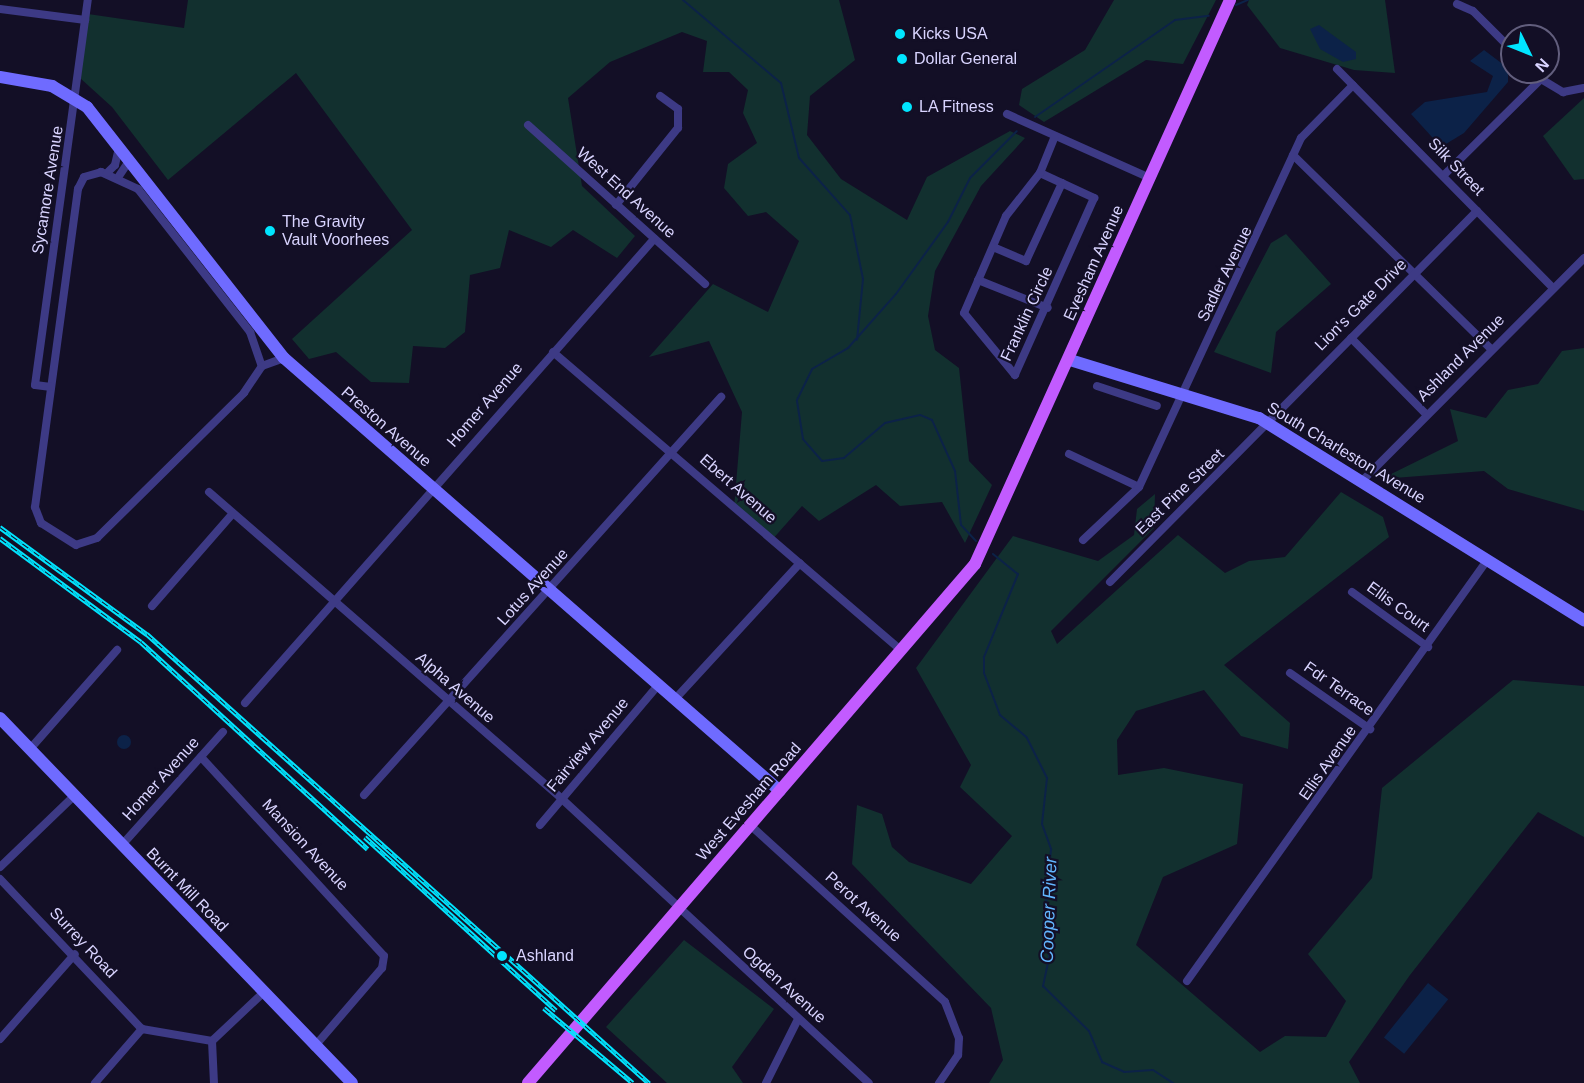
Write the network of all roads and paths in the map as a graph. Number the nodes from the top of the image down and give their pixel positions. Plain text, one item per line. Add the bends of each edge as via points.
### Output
1 (88, 0) edge
2 (1230, 0) edge
3 (1457, 3) dead end
4 (0, 9) edge
5 (85, 20) junction
6 (1500, 38) edge
7 (1337, 69) dead end
8 (0, 77) edge
9 (1530, 84) edge
10 (1551, 84) edge
11 (1353, 85) junction
12 (1584, 88) edge
13 (660, 96) dead end
14 (78, 100) junction
15 (1006, 114) dead end
16 (528, 125) dead end
17 (1055, 136) junction
18 (119, 148) junction
19 (1293, 155) junction
20 (129, 161) junction
21 (107, 173) junction
22 (1040, 173) junction
23 (1444, 175) junction
24 (119, 177) junction
25 (1150, 178) junction
26 (1062, 183) junction
27 (615, 205) junction
28 (1477, 211) junction
29 (654, 239) junction
30 (993, 247) junction
31 (1584, 258) edge
32 (1415, 273) junction
33 (978, 280) junction
34 (705, 284) dead end
35 (1553, 288) junction
36 (1048, 308) junction
37 (1351, 338) junction
38 (1491, 349) junction
39 (260, 350) junction
40 (553, 352) junction
41 (280, 354) junction
42 (1070, 360) junction
43 (261, 366) junction
44 (1131, 379) junction
45 (1097, 386) dead end
46 (51, 387) junction
47 (1183, 395) junction
48 (1126, 396) junction
49 (721, 397) dead end
50 (1157, 406) dead end
51 (1426, 414) junction
52 (1269, 423) junction
53 (673, 453) junction
54 (1069, 454) dead end
55 (1362, 481) junction
56 (1139, 487) junction
57 (431, 489) junction
58 (209, 492) dead end
59 (233, 513) junction
60 (988, 539) joint
61 (1083, 540) dead end
62 (1488, 559) junction
63 (800, 563) junction
64 (1110, 582) dead end
65 (551, 590) junction
66 (1352, 592) dead end
67 (334, 603) junction
68 (153, 606) dead end
69 (1584, 620) edge
70 (1428, 647) junction
71 (117, 650) dead end
72 (901, 650) junction
73 (1290, 673) dead end
74 (659, 684) junction
75 (676, 698) junction
76 (245, 703) dead end
77 (448, 703) junction
78 (0, 718) edge
79 (1370, 729) junction
80 (223, 732) dead end
81 (30, 749) junction
82 (201, 757) junction
83 (780, 791) junction
84 (364, 795) dead end
85 (74, 796) junction
86 (562, 799) junction
87 (540, 825) dead end
88 (750, 825) junction
89 (121, 846) junction
90 (0, 867) edge
91 (0, 879) edge
92 (677, 910) junction
93 (75, 954) junction
94 (1187, 981) dead end
95 (263, 993) junction
96 (798, 1019) junction
97 (142, 1029) junction
98 (0, 1039) edge
99 (212, 1041) junction
100 (314, 1047) junction
101 (95, 1083) edge
102 (214, 1083) edge
103 (352, 1083) edge
104 (528, 1083) edge
105 (766, 1083) edge
106 (869, 1083) edge
107 (939, 1083) edge

1 - 5 street, Sycamore Avenue
2 - 25 main road, Evesham Avenue
3 - 6 street via 1473,11
4 - 5 street
5 - 14 street, Sycamore Avenue
7 - 11 street, Silk Street
8 - 14 street, Preston Avenue via 52,86
9 - 23 street
10 - 12 street via 1563,92
11 - 19 street, Sadler Avenue via 1301,138
11 - 23 street, Silk Street
13 - 27 street via 678,109 678,128
14 - 18 street, Preston Avenue
14 - 46 street, Sycamore Avenue via 35,385
15 - 17 street
16 - 27 street, West End Avenue
17 - 22 street, Franklin Circle
17 - 25 street
18 - 20 street, Preston Avenue
18 - 21 street via 115,165
19 - 32 street
19 - 47 street, Sadler Avenue
20 - 24 street
20 - 41 street, Preston Avenue
21 - 24 street
21 - 46 street via 92,173 80,182
22 - 26 street, Franklin Circle
22 - 30 street, Franklin Circle via 1006,216
23 - 28 street, Silk Street
24 - 39 street via 138,189
25 - 42 main road, Evesham Avenue
26 - 30 street via 1026,261
26 - 36 street, Franklin Circle via 1094,198
27 - 29 street, West End Avenue
28 - 32 street, Lion's Gate Drive
28 - 35 street, Silk Street
29 - 34 street, West End Avenue
29 - 40 street, Homer Avenue
30 - 33 street, Franklin Circle
31 - 35 street, Ashland Avenue
32 - 37 street, Lion's Gate Drive
32 - 38 street
33 - 36 street
33 - 36 street, Franklin Circle via 964,313 1015,375
35 - 38 street, Ashland Avenue
37 - 51 street
37 - 52 street, Lion's Gate Drive
38 - 51 street, Ashland Avenue
39 - 41 street
39 - 43 street
40 - 53 street, Ebert Avenue
40 - 57 street, Homer Avenue
41 - 43 street
41 - 57 street, Preston Avenue
42 - 44 street, South Charleston Avenue
42 - 60 main road, Evesham Avenue
43 - 46 street via 244,393 97,538 76,545 34,513
44 - 47 street, South Charleston Avenue
44 - 48 street
45 - 48 street
47 - 52 street, South Charleston Avenue
47 - 56 street, Sadler Avenue
48 - 50 street
49 - 53 street, Lotus Avenue
51 - 55 street, Ashland Avenue
52 - 55 street, South Charleston Avenue
52 - 64 street, East Pine Street
53 - 63 street, Ebert Avenue
53 - 65 street, Lotus Avenue
54 - 56 street
55 - 62 street, South Charleston Avenue
56 - 61 street
57 - 65 street, Preston Avenue
57 - 67 street, Homer Avenue
58 - 59 street, Alpha Avenue
59 - 67 street, Alpha Avenue
59 - 68 street
60 - 72 main road, West Evesham Road via 975,564
62 - 69 street, South Charleston Avenue
62 - 70 street, Ellis Avenue
63 - 72 street, Ebert Avenue
63 - 75 street
65 - 74 street, Preston Avenue
65 - 77 street, Lotus Avenue
66 - 70 street, Ellis Court
67 - 76 street, Homer Avenue
67 - 77 street, Alpha Avenue
70 - 79 street, Ellis Avenue
71 - 81 street
72 - 83 main road, West Evesham Road
73 - 79 street, Fdr Terrace
74 - 75 street, Preston Avenue
74 - 86 street, Fairview Avenue
75 - 83 street, Preston Avenue
77 - 84 street, Lotus Avenue
77 - 86 street, Alpha Avenue
78 - 81 street, Burnt Mill Road
79 - 94 street, Ellis Avenue
80 - 82 street, Homer Avenue
81 - 85 street, Burnt Mill Road
82 - 89 street, Homer Avenue
82 - 100 street, Mansion Avenue via 384,956 382,968
83 - 88 main road, West Evesham Road
85 - 89 street, Burnt Mill Road
85 - 90 street
86 - 87 street, Fairview Avenue
86 - 92 street, Alpha Avenue
88 - 92 main road, West Evesham Road
88 - 107 street, Perot Avenue via 952,1014 958,1055
89 - 95 street, Burnt Mill Road
91 - 93 street, Surrey Road
92 - 96 street, Ogden Avenue
92 - 104 main road, West Evesham Road
93 - 97 street, Surrey Road
93 - 98 street
95 - 99 street
95 - 100 street, Burnt Mill Road
96 - 105 street
96 - 106 street, Ogden Avenue
97 - 99 street
97 - 101 street
99 - 102 street
100 - 103 street, Burnt Mill Road

